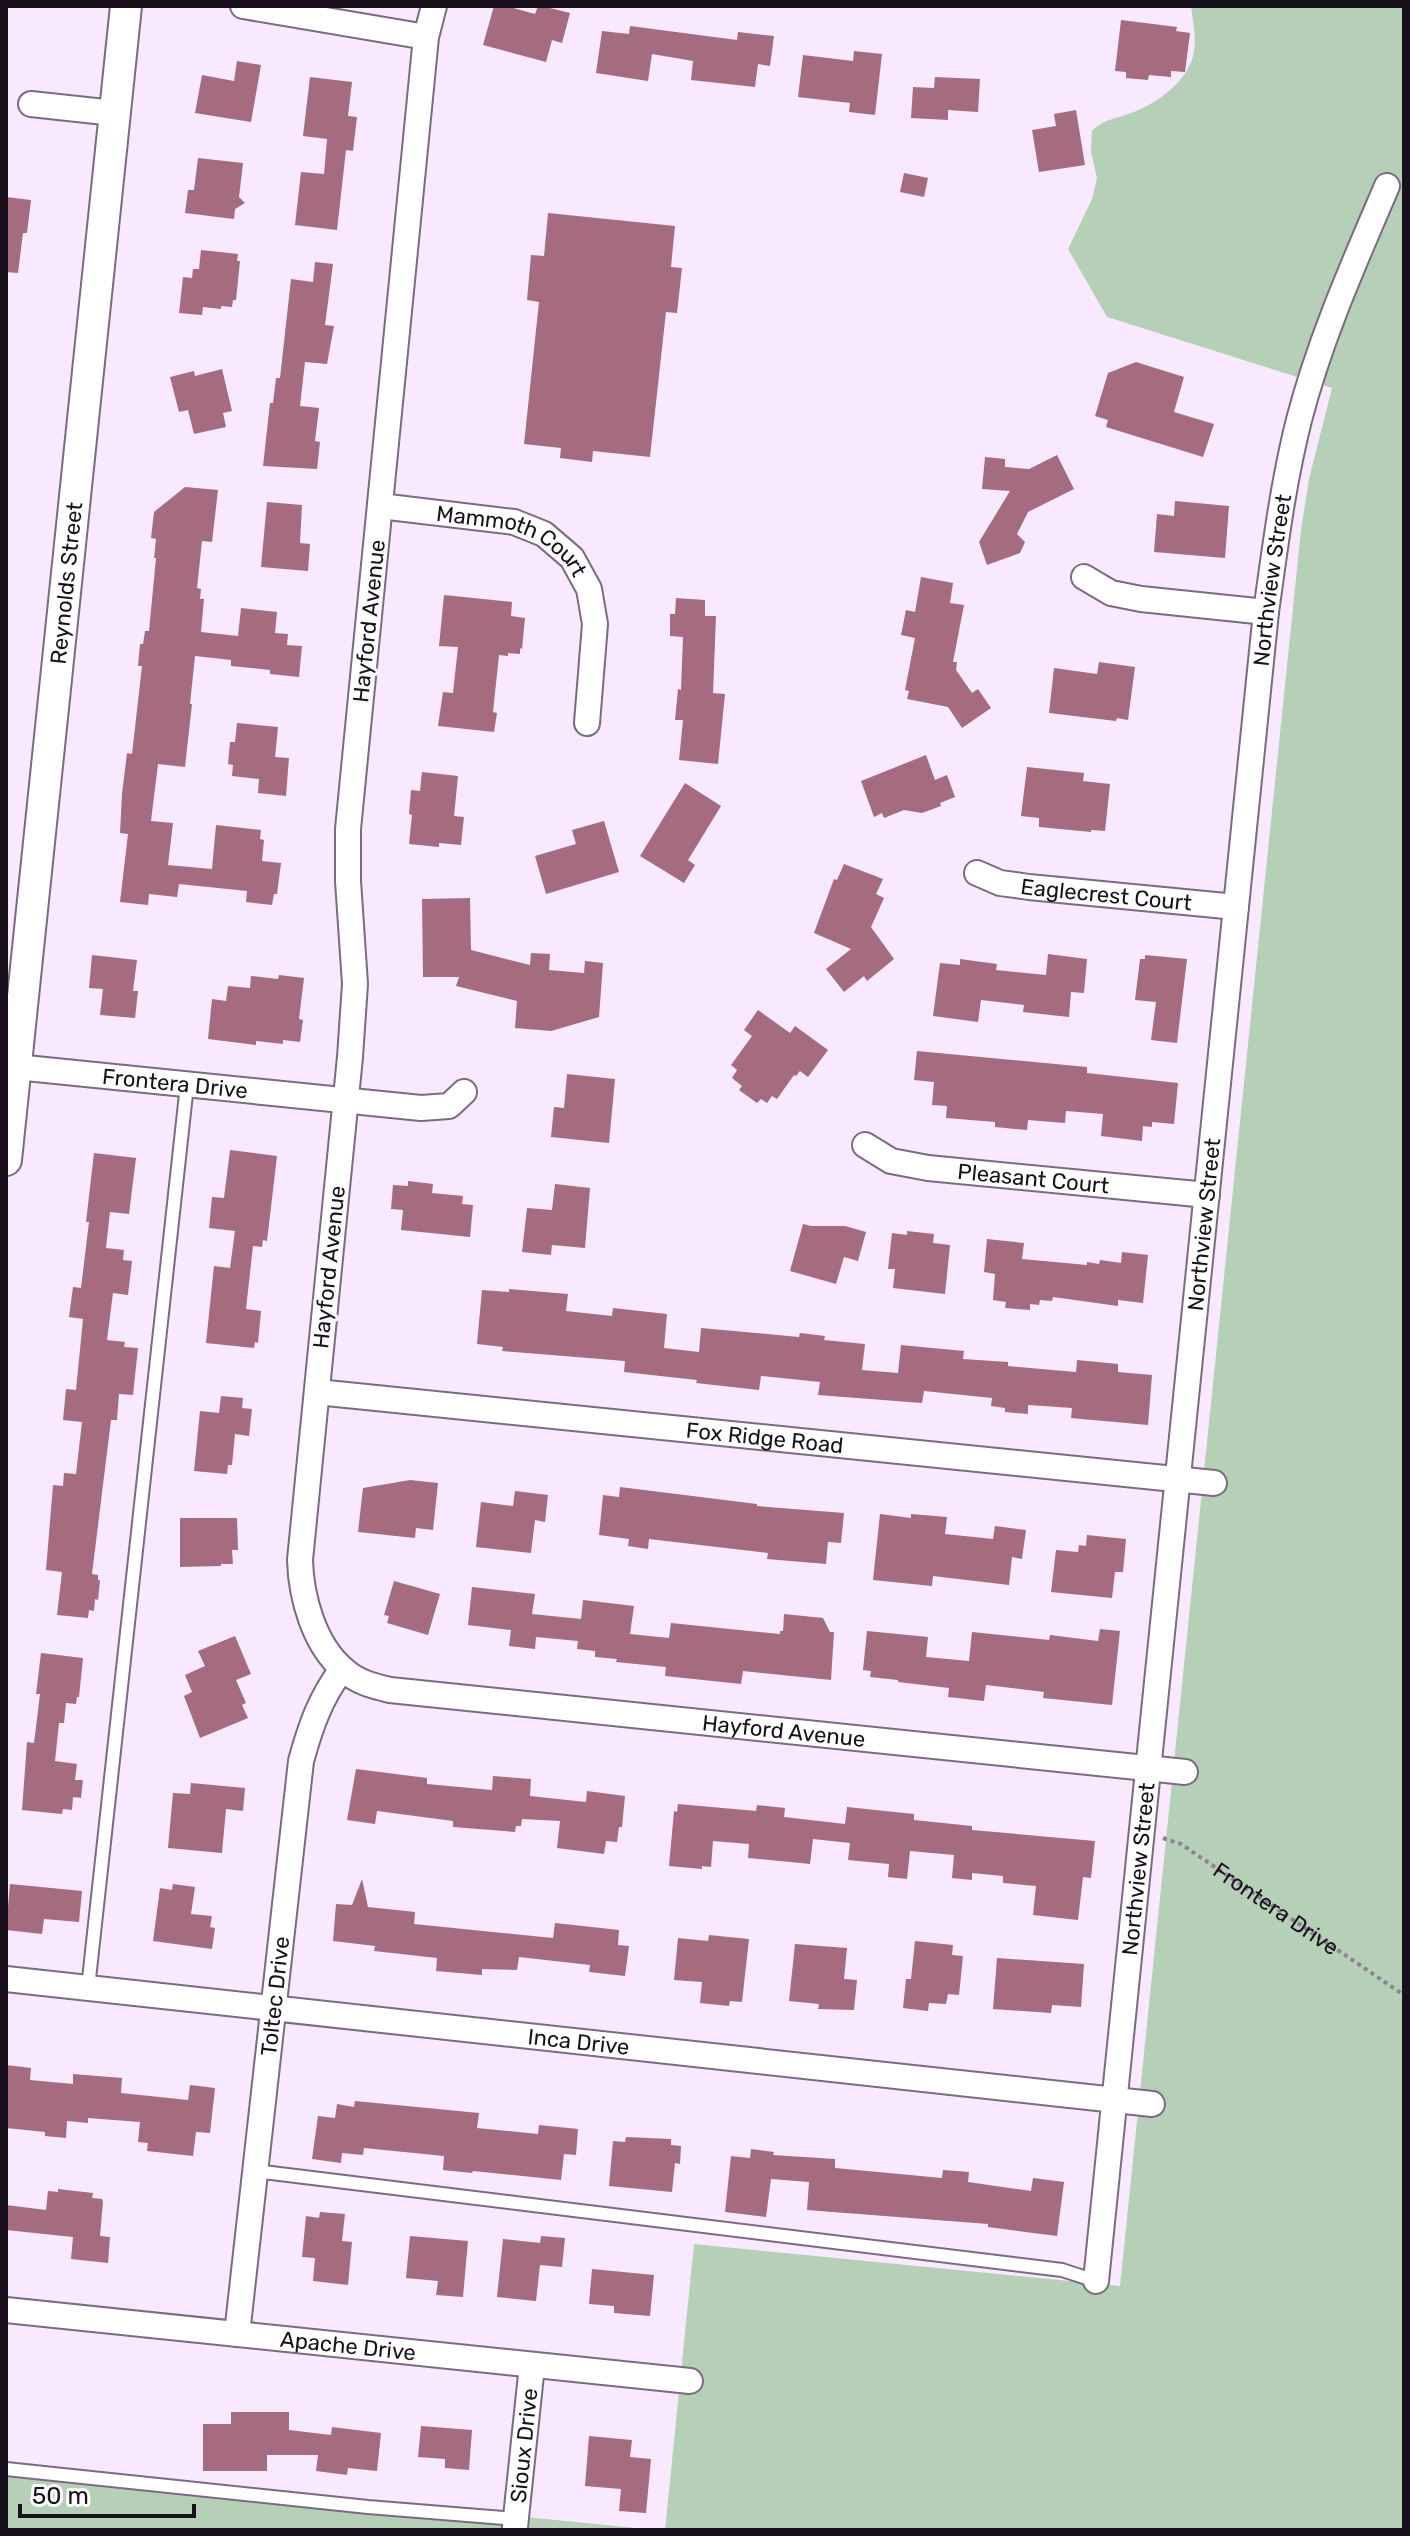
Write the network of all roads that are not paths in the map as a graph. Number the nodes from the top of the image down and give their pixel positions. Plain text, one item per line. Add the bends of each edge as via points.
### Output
1 (126, 6) edge
2 (243, 6) edge
3 (434, 6) edge
4 (426, 37) junction
5 (31, 104) dead end
6 (114, 113) junction
7 (1387, 186) dead end
8 (380, 506) junction
9 (1084, 577) dead end
10 (1266, 612) junction
11 (587, 723) dead end
12 (977, 873) dead end
13 (1236, 907) junction
14 (11, 1067) edge
15 (187, 1085) junction
16 (464, 1092) dead end
17 (346, 1101) junction
18 (865, 1145) dead end
19 (6, 1160) edge
20 (1207, 1195) junction
21 (317, 1392) junction
22 (1178, 1479) junction
23 (1214, 1483) dead end
24 (342, 1669) junction
25 (1149, 1768) junction
26 (1185, 1772) dead end
27 (6, 1979) edge
28 (88, 1988) junction
29 (273, 2008) junction
30 (1115, 2100) junction
31 (1152, 2104) dead end
32 (255, 2171) junction
33 (1096, 2281) joint
34 (6, 2310) edge
35 (237, 2334) junction
36 (532, 2365) junction
37 (690, 2381) dead end
38 (6, 2469) edge
39 (516, 2523) joint

1 - 6 street, Reynolds Street
2 - 4 street
3 - 4 street, Hayford Avenue
4 - 8 street, Hayford Avenue
5 - 6 street
6 - 14 street, Reynolds Street
7 - 10 street, Northview Street via 1341,293 1300,418
8 - 11 street, Mammoth Court via 514,522 544,534 572,558 589,589 595,624
8 - 17 street, Hayford Avenue via 348,829 355,984
9 - 10 street via 1111,593 1141,599
10 - 13 street, Northview Street
12 - 13 street, Eaglecrest Court via 1029,887
13 - 20 street, Northview Street
14 - 15 street, Frontera Drive
14 - 19 street, Reynolds Street
15 - 17 street, Frontera Drive
15 - 28 lane
16 - 17 street, Frontera Drive via 449,1106
17 - 21 street, Hayford Avenue
18 - 20 street, Pleasant Court via 891,1161 928,1168
20 - 22 street, Northview Street
21 - 22 street, Fox Ridge Road
21 - 24 street, Hayford Avenue via 301,1589 323,1644
22 - 23 street, Fox Ridge Road
22 - 25 street, Northview Street
24 - 25 street, Hayford Avenue via 364,1683 390,1690
24 - 29 street, Toltec Drive via 324,1694 301,1761
25 - 26 street, Hayford Avenue
25 - 30 street, Northview Street
27 - 28 street, Inca Drive
28 - 29 street, Inca Drive
29 - 30 street, Inca Drive
29 - 32 street, Toltec Drive
30 - 31 street, Inca Drive
30 - 33 street, Northview Street
32 - 33 lane via 1062,2270
32 - 35 street, Toltec Drive
34 - 35 street, Apache Drive
35 - 36 street, Apache Drive
36 - 37 street, Apache Drive
36 - 39 street, Sioux Drive
38 - 39 lane

